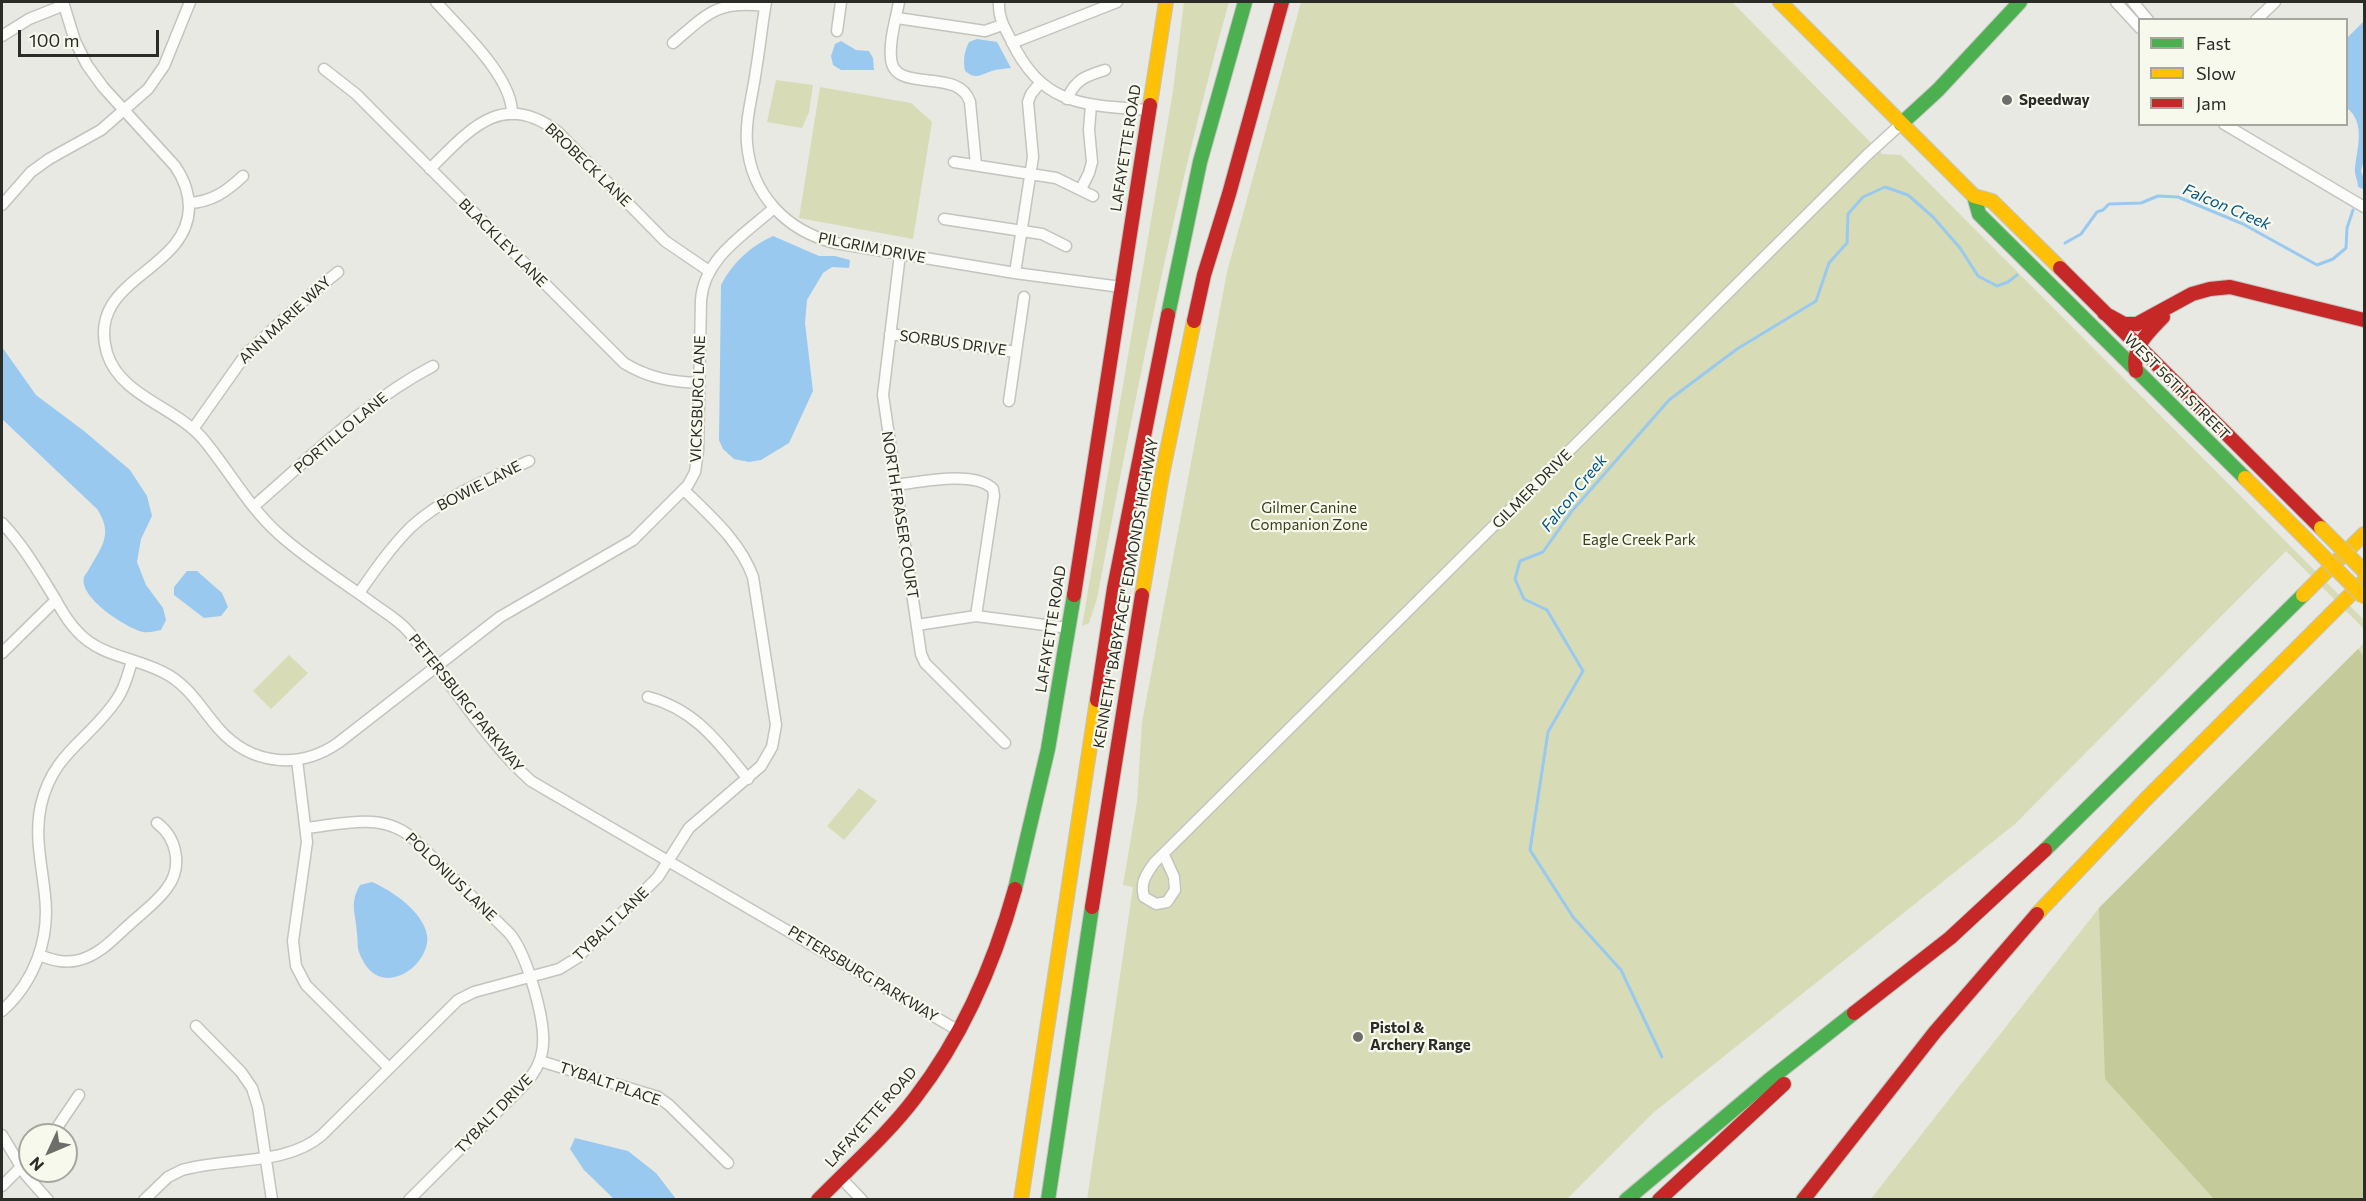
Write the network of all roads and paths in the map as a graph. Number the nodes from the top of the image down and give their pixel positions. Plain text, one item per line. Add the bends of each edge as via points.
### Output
1 (190, 2) edge
2 (436, 2) edge
3 (841, 2) edge
4 (899, 2) edge
5 (999, 2) edge
6 (1117, 2) edge
7 (1166, 2) edge
8 (1245, 2) edge
9 (1282, 2) edge
10 (1780, 2) edge
11 (2020, 2) edge
12 (2116, 2) edge
13 (2133, 2) edge
14 (2275, 2) edge
15 (63, 3) edge
16 (766, 4) edge
17 (897, 18) junction
18 (2146, 18) edge
19 (2258, 18) edge
20 (1002, 25) junction
21 (2138, 27) edge
22 (837, 31) dead end
23 (2, 36) edge
24 (1012, 43) junction
25 (673, 44) dead end
26 (324, 69) dead end
27 (1105, 70) dead end
28 (1040, 82) junction
29 (1067, 99) junction
30 (1091, 105) junction
31 (1149, 110) junction
32 (125, 111) junction
33 (512, 114) junction
34 (1901, 124) junction
35 (2227, 126) edge
36 (954, 162) dead end
37 (976, 165) junction
38 (430, 169) junction
39 (1031, 174) junction
40 (243, 176) dead end
41 (1081, 189) junction
42 (1093, 196) dead end
43 (1974, 196) junction
44 (189, 202) junction
45 (2, 205) edge
46 (2364, 207) edge
47 (774, 208) junction
48 (944, 219) dead end
49 (1022, 230) junction
50 (1066, 246) dead end
51 (900, 254) junction
52 (709, 271) junction
53 (338, 272) dead end
54 (1015, 273) junction
55 (1121, 287) junction
56 (1024, 297) dead end
57 (2173, 305) junction
58 (2104, 313) junction
59 (2364, 320) edge
60 (890, 334) junction
61 (2138, 346) junction
62 (1016, 352) junction
63 (433, 366) dead end
64 (2136, 371) junction
65 (699, 383) junction
66 (1009, 401) dead end
67 (193, 429) junction
68 (529, 461) dead end
69 (896, 485) junction
70 (684, 490) junction
71 (255, 506) junction
72 (2, 523) edge
73 (2364, 534) edge
74 (2364, 571) edge
75 (2364, 582) edge
76 (359, 593) junction
77 (2364, 597) edge
78 (56, 600) junction
79 (976, 616) junction
80 (917, 625) junction
81 (1068, 628) junction
82 (2, 653) edge
83 (132, 662) junction
84 (435, 666) junction
85 (648, 697) dead end
86 (1005, 743) dead end
87 (297, 760) junction
88 (748, 778) junction
89 (157, 823) dead end
90 (306, 828) junction
91 (1164, 855) dead end
92 (668, 861) junction
93 (39, 956) junction
94 (1907, 974) junction
95 (530, 978) junction
96 (2, 1011) edge
97 (1047, 1017) junction
98 (196, 1026) dead end
99 (959, 1031) junction
100 (540, 1061) junction
101 (389, 1068) junction
102 (79, 1095) dead end
103 (60, 1123) edge
104 (2, 1135) edge
105 (266, 1156) junction
106 (18, 1162) edge
107 (728, 1163) dead end
108 (18, 1170) edge
109 (840, 1177) junction
110 (34, 1183) edge
111 (2, 1186) edge
112 (48, 1200) edge
113 (144, 1200) edge
114 (272, 1200) edge
115 (409, 1200) edge
116 (818, 1200) edge
117 (862, 1200) edge
118 (1007, 1200) edge
119 (1021, 1200) edge
120 (1048, 1200) edge
121 (1626, 1200) edge
122 (1659, 1200) edge
123 (1803, 1200) edge

1 - 32 street via 160,73
2 - 33 street via 502,78 510,95
3 - 22 street
4 - 17 street
5 - 20 street
6 - 24 street
7 - 31 main road, LAFAYETTE ROAD
8 - 97 main road, KENNETH "BABYFACE" EDMONDS HIGHWAY via 1200,162 1140,447
9 - 120 main road, KENNETH "BABYFACE" EDMONDS HIGHWAY via 1204,275 1162,475 1073,1021
10 - 34 main road, WEST 56TH STREET
11 - 34 main road
12 - 21 street
13 - 18 street
14 - 19 street
15 - 23 street
15 - 32 street via 87,65
16 - 25 street via 738,3 716,9
16 - 47 street, PILGRIM DRIVE via 747,143 753,174
17 - 20 street via 985,31
17 - 37 street via 891,58 894,68 909,78 954,84 967,94
20 - 24 street
24 - 28 street via 1020,60
26 - 38 street, BLACKLEY LANE via 356,94
27 - 29 street via 1077,81
28 - 29 street
28 - 39 street via 1028,102
29 - 30 street
30 - 31 street
30 - 41 street via 1092,162
31 - 55 main road, LAFAYETTE ROAD
32 - 44 street via 178,170
32 - 45 street via 102,130 38,166
33 - 38 street, BROBECK LANE via 479,123
33 - 52 street, BROBECK LANE via 539,120 558,132 665,241
34 - 43 main road, WEST 56TH STREET
34 - 91 street, GILMER DRIVE
35 - 46 street
36 - 37 street
37 - 39 street
38 - 65 street, BLACKLEY LANE via 624,363 664,380
39 - 41 street via 1064,180
39 - 49 street
40 - 44 street via 215,197
41 - 42 street
43 - 58 main road, WEST 56TH STREET via 1992,201
43 - 64 main road, WEST 56TH STREET via 1979,214
44 - 67 street, PETERSBURG PARKWAY via 188,220 179,241 117,296 104,334 108,357 120,376
47 - 51 street, PILGRIM DRIVE via 813,237
47 - 52 street, VICKSBURG LANE via 723,252
48 - 49 street
49 - 50 street
49 - 54 street
51 - 54 street, PILGRIM DRIVE
51 - 60 street, NORTH FRASER COURT
52 - 65 street, VICKSBURG LANE via 702,291
53 - 67 street, ANN MARIE WAY via 246,354
54 - 55 street, PILGRIM DRIVE
55 - 81 main road, LAFAYETTE ROAD
56 - 62 street
57 - 58 main road via 2134,325
57 - 59 main road via 2202,291 2230,287
57 - 61 main road
58 - 61 main road, WEST 56TH STREET
60 - 62 street, SORBUS DRIVE
60 - 69 street, NORTH FRASER COURT via 883,395
61 - 64 main road via 2133,357
61 - 74 main road, WEST 56TH STREET, bridge
62 - 66 street
63 - 71 street, PORTILLO LANE via 369,407
64 - 77 main road, WEST 56TH STREET, bridge
65 - 70 street, VICKSBURG LANE via 697,462
67 - 71 street, PETERSBURG PARKWAY
68 - 76 street, BOWIE LANE via 454,497 425,516 396,544
69 - 79 street via 954,478 985,483 992,488
69 - 80 street, NORTH FRASER COURT
70 - 84 street, VICKSBURG LANE via 625,547 500,617
70 - 88 street, TYBALT LANE via 732,538 745,556 754,582 776,729 769,755
71 - 76 street, PETERSBURG PARKWAY via 279,534
72 - 78 street via 25,549
73 - 94 main road via 2066,830
75 - 123 main road via 2110,836 2017,935 1946,1018
76 - 84 street, PETERSBURG PARKWAY via 404,627
78 - 82 street
78 - 83 street via 82,637
79 - 80 street
79 - 81 street
80 - 86 street, NORTH FRASER COURT via 925,663
81 - 99 main road, LAFAYETTE ROAD via 1038,797 1008,916
83 - 87 street via 176,680 242,749 267,759
83 - 93 street via 116,700 62,758 45,793 38,831 46,921
84 - 87 street, VICKSBURG LANE via 338,743 315,756
84 - 92 street, PETERSBURG PARKWAY via 506,756 531,781
85 - 88 street via 696,720
87 - 90 street
88 - 92 street, TYBALT LANE via 689,828
89 - 93 street via 168,834 176,853 175,874 165,891 91,956 65,962
90 - 95 street, POLONIUS LANE via 375,821 409,834 510,934 523,954
90 - 101 street via 307,851 293,941 296,966 306,985
92 - 95 street, TYBALT LANE via 654,881 577,958 559,969
92 - 99 street, PETERSBURG PARKWAY
93 - 96 street via 26,983
94 - 121 main road via 1769,1080
94 - 122 main road
95 - 100 street, TYBALT DRIVE via 543,1035
95 - 101 street, TYBALT LANE via 461,998
97 - 118 main road
97 - 119 main road, KENNETH "BABYFACE" EDMONDS HIGHWAY
98 - 105 street via 252,1088
99 - 109 main road, LAFAYETTE ROAD via 915,1098
100 - 107 street, TYBALT PLACE via 658,1097
100 - 115 street, TYBALT DRIVE via 525,1084
101 - 105 street, TYBALT LANE via 312,1143 294,1152
102 - 103 street
104 - 106 street
105 - 113 street, TYBALT LANE via 182,1170 168,1177
105 - 114 street
108 - 111 street
109 - 116 main road, LAFAYETTE ROAD
109 - 117 street
110 - 112 street

